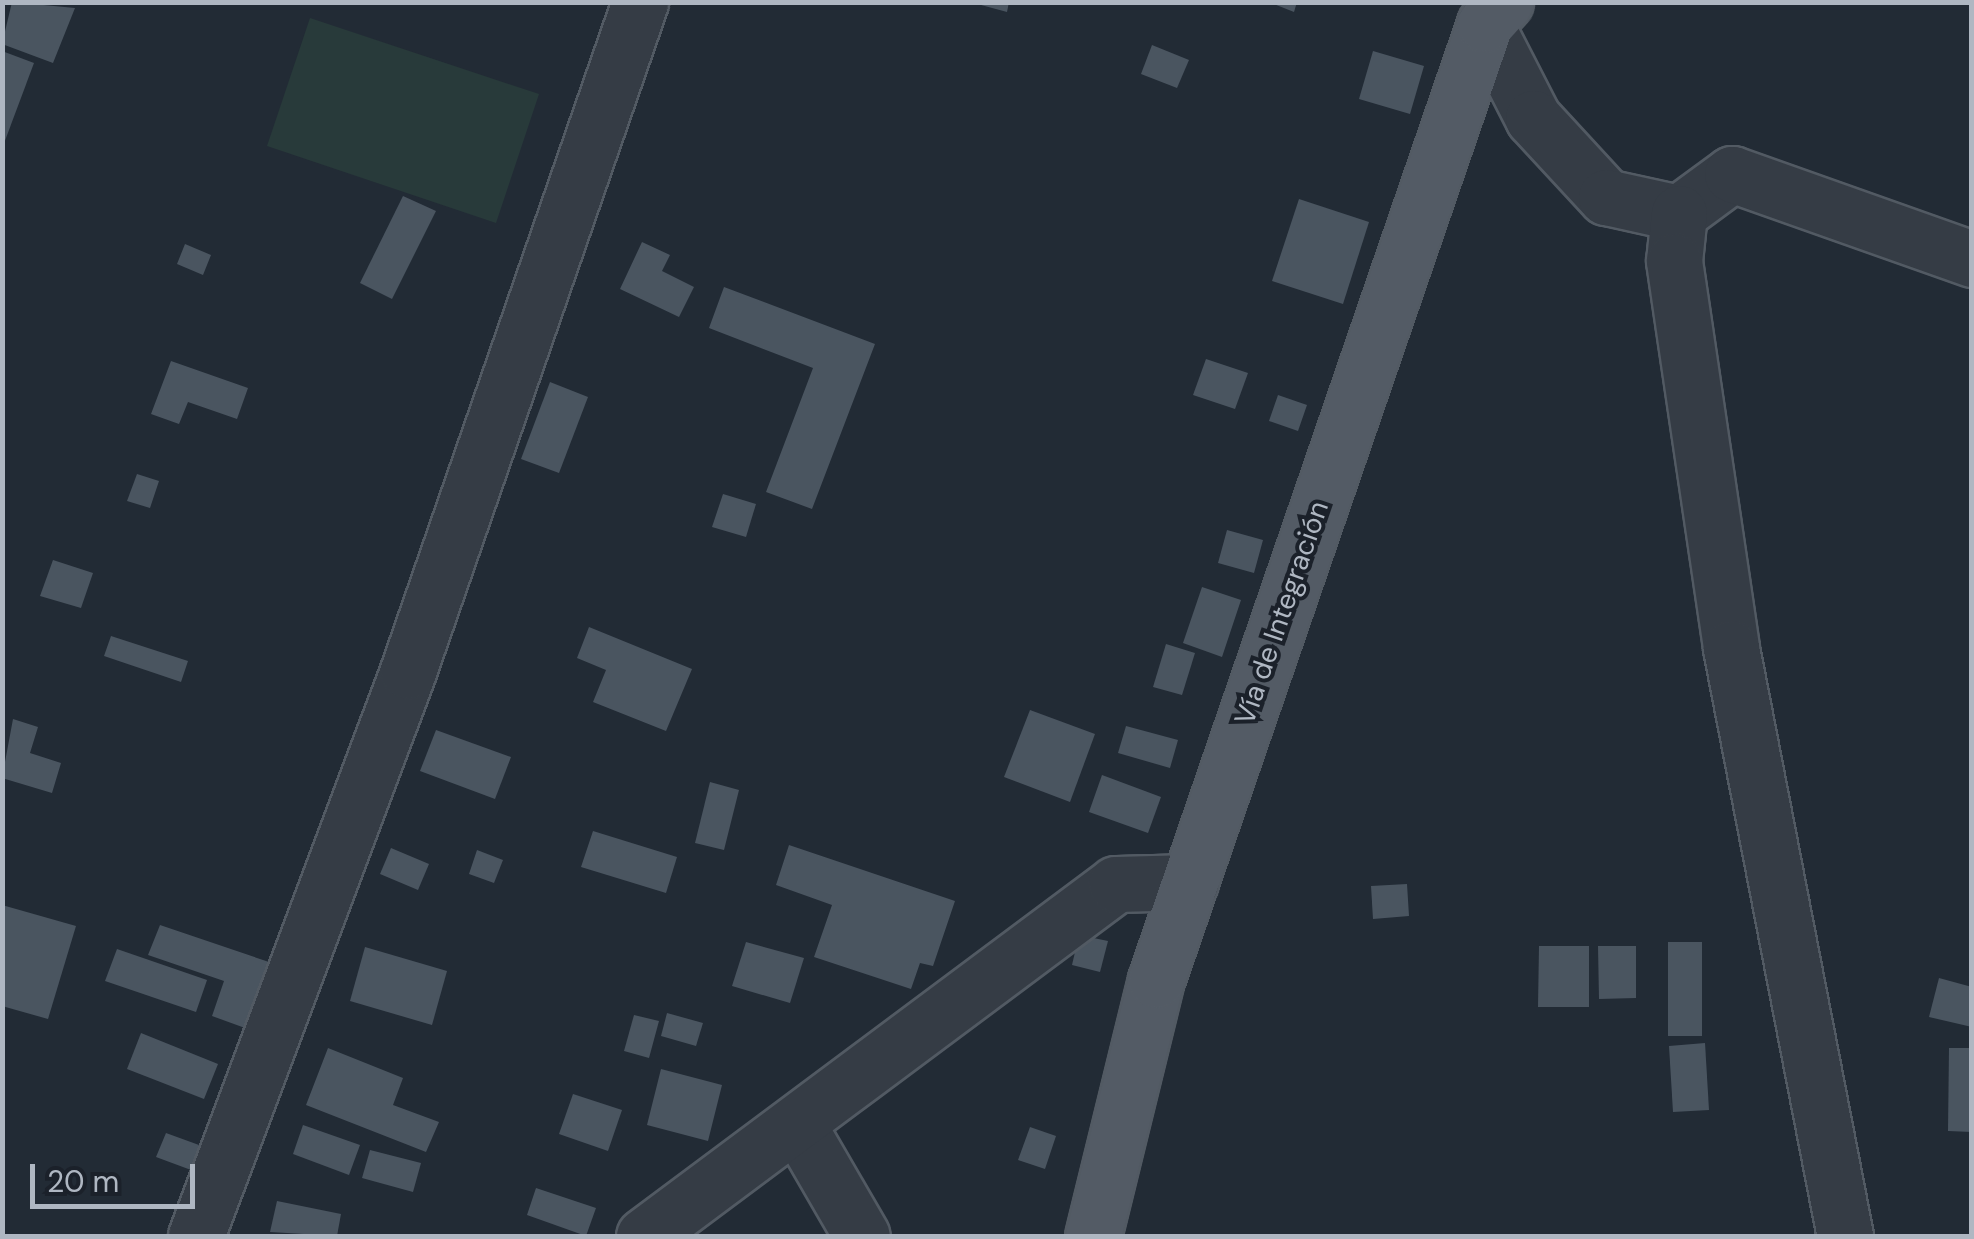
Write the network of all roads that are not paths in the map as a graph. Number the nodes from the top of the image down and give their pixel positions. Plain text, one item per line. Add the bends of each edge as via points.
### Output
1 (640, 2) edge
2 (1495, 13) edge
3 (1679, 213) junction
4 (1972, 258) edge
5 (1190, 882) junction
6 (796, 1124) junction
7 (196, 1236) edge
8 (644, 1236) edge
9 (862, 1236) edge
10 (1092, 1236) edge
11 (1845, 1236) edge

1 - 7 street via 408,671
2 - 3 street via 1533,118 1606,198
2 - 5 main road, Vía de Integración
3 - 4 street via 1732,174
3 - 11 street via 1674,261 1730,648
5 - 6 street via 1116,884
5 - 10 main road, Vía de Integración via 1156,980
6 - 8 street
6 - 9 street

